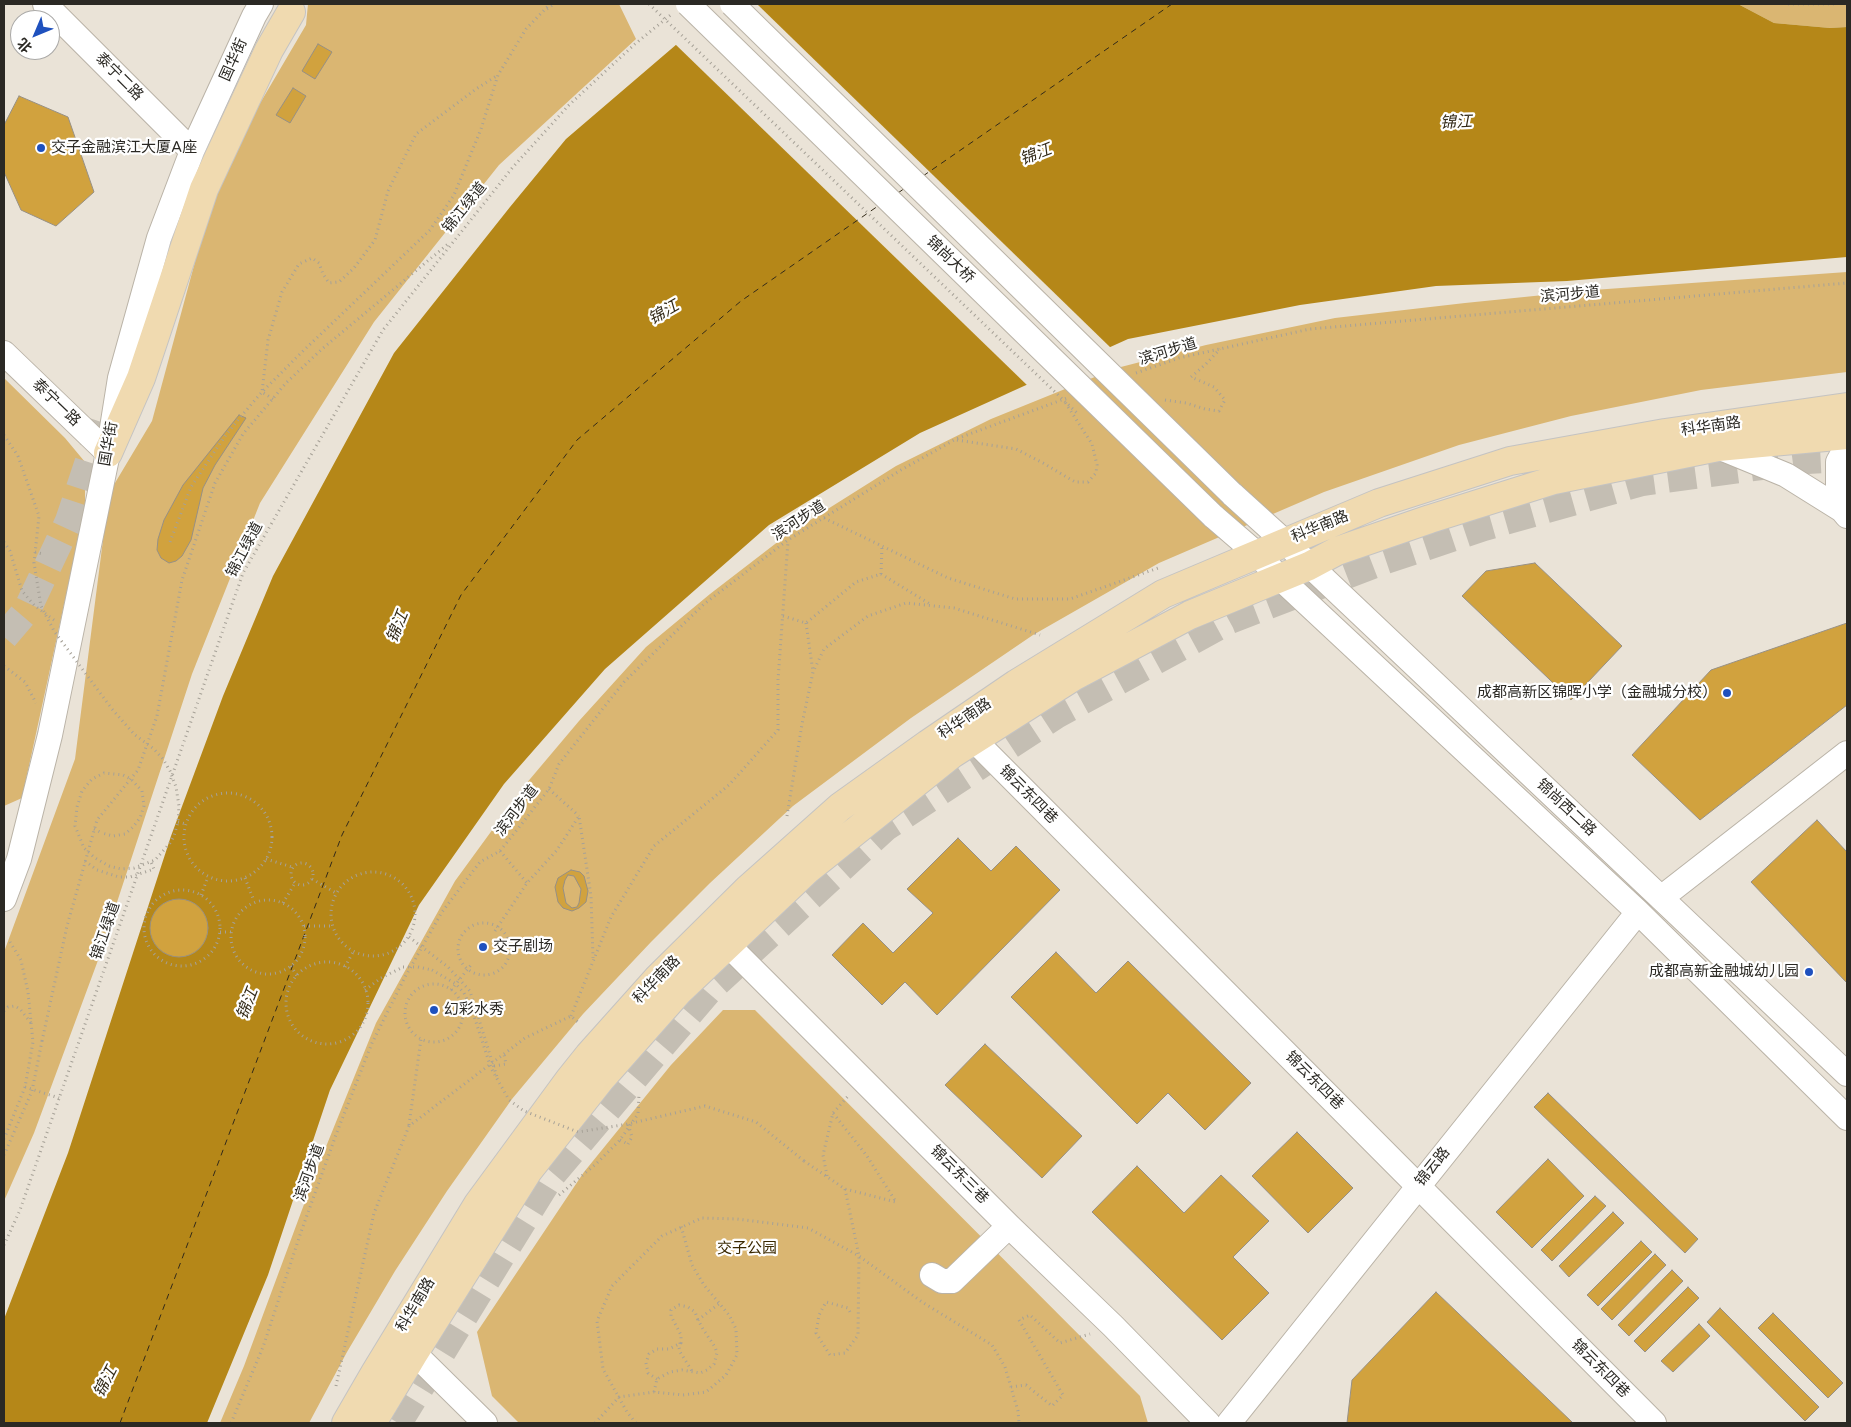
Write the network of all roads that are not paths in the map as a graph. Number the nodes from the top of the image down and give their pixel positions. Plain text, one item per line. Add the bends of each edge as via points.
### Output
1 (45, 4) edge
2 (261, 4) edge
3 (732, 4) edge
4 (683, 7) edge
5 (291, 12) dead end
6 (192, 151) junction
7 (4, 353) edge
8 (1847, 407) edge
9 (1847, 436) edge
10 (1847, 446) edge
11 (1718, 447) junction
12 (108, 453) junction
13 (1844, 513) edge
14 (1285, 542) junction
15 (1257, 554) junction
16 (1309, 566) junction
17 (1280, 578) junction
18 (974, 740) junction
19 (1847, 753) edge
20 (11, 851) edge
21 (1661, 898) junction
22 (4, 899) edge
23 (1638, 912) junction
24 (719, 936) junction
25 (1847, 1074) edge
26 (1847, 1118) edge
27 (1418, 1186) junction
28 (1009, 1226) junction
29 (932, 1275) dead end
30 (414, 1353) junction
31 (346, 1423) edge
32 (372, 1423) edge
33 (485, 1423) edge
34 (1208, 1423) edge
35 (1229, 1423) edge
36 (1654, 1423) edge

1 - 6 street, 泰宁二路
2 - 6 street, 国华街
3 - 14 street, 锦尚大桥, bridge via 1232,494
4 - 15 street, 锦尚大桥, bridge via 1212,516
5 - 12 main road via 269,50 204,189 141,378
6 - 12 street, 国华街 via 159,238 120,378
7 - 12 street, 泰宁一路
8 - 14 main road, 科华南路 via 1665,433 1510,462 1379,503
9 - 11 main road, 科华南路
10 - 13 street via 1838,462 1838,488
11 - 13 street via 1786,475
11 - 16 main road, 科华南路 via 1554,480 1347,548
12 - 20 street, 国华街 via 50,735
14 - 15 main road, 科华南路
14 - 16 street, 锦尚西二路
15 - 17 street, 锦尚大桥
15 - 24 main road, 科华南路 via 1163,594 1016,684 928,744 840,807 754,884
16 - 17 main road, 科华南路
16 - 21 street, 锦尚西二路
17 - 18 main road, 科华南路 via 1190,616 1073,677
17 - 23 street, 锦尚大桥
18 - 24 main road, 科华南路
18 - 27 street, 锦云东四巷
19 - 21 street
20 - 22 street, 国华街
21 - 25 street, 锦尚西二路
23 - 26 street, 锦尚大桥
23 - 27 street, 锦云路
24 - 28 street, 锦云东三巷
24 - 30 main road, 科华南路 via 678,991 600,1080 528,1171
24 - 31 main road, 科华南路 via 656,979 569,1080 484,1196
27 - 35 street, 锦云路
27 - 36 street, 锦云东四巷
28 - 29 street via 952,1280 942,1281
28 - 34 street, 锦云东三巷
30 - 32 main road, 科华南路
30 - 33 street

